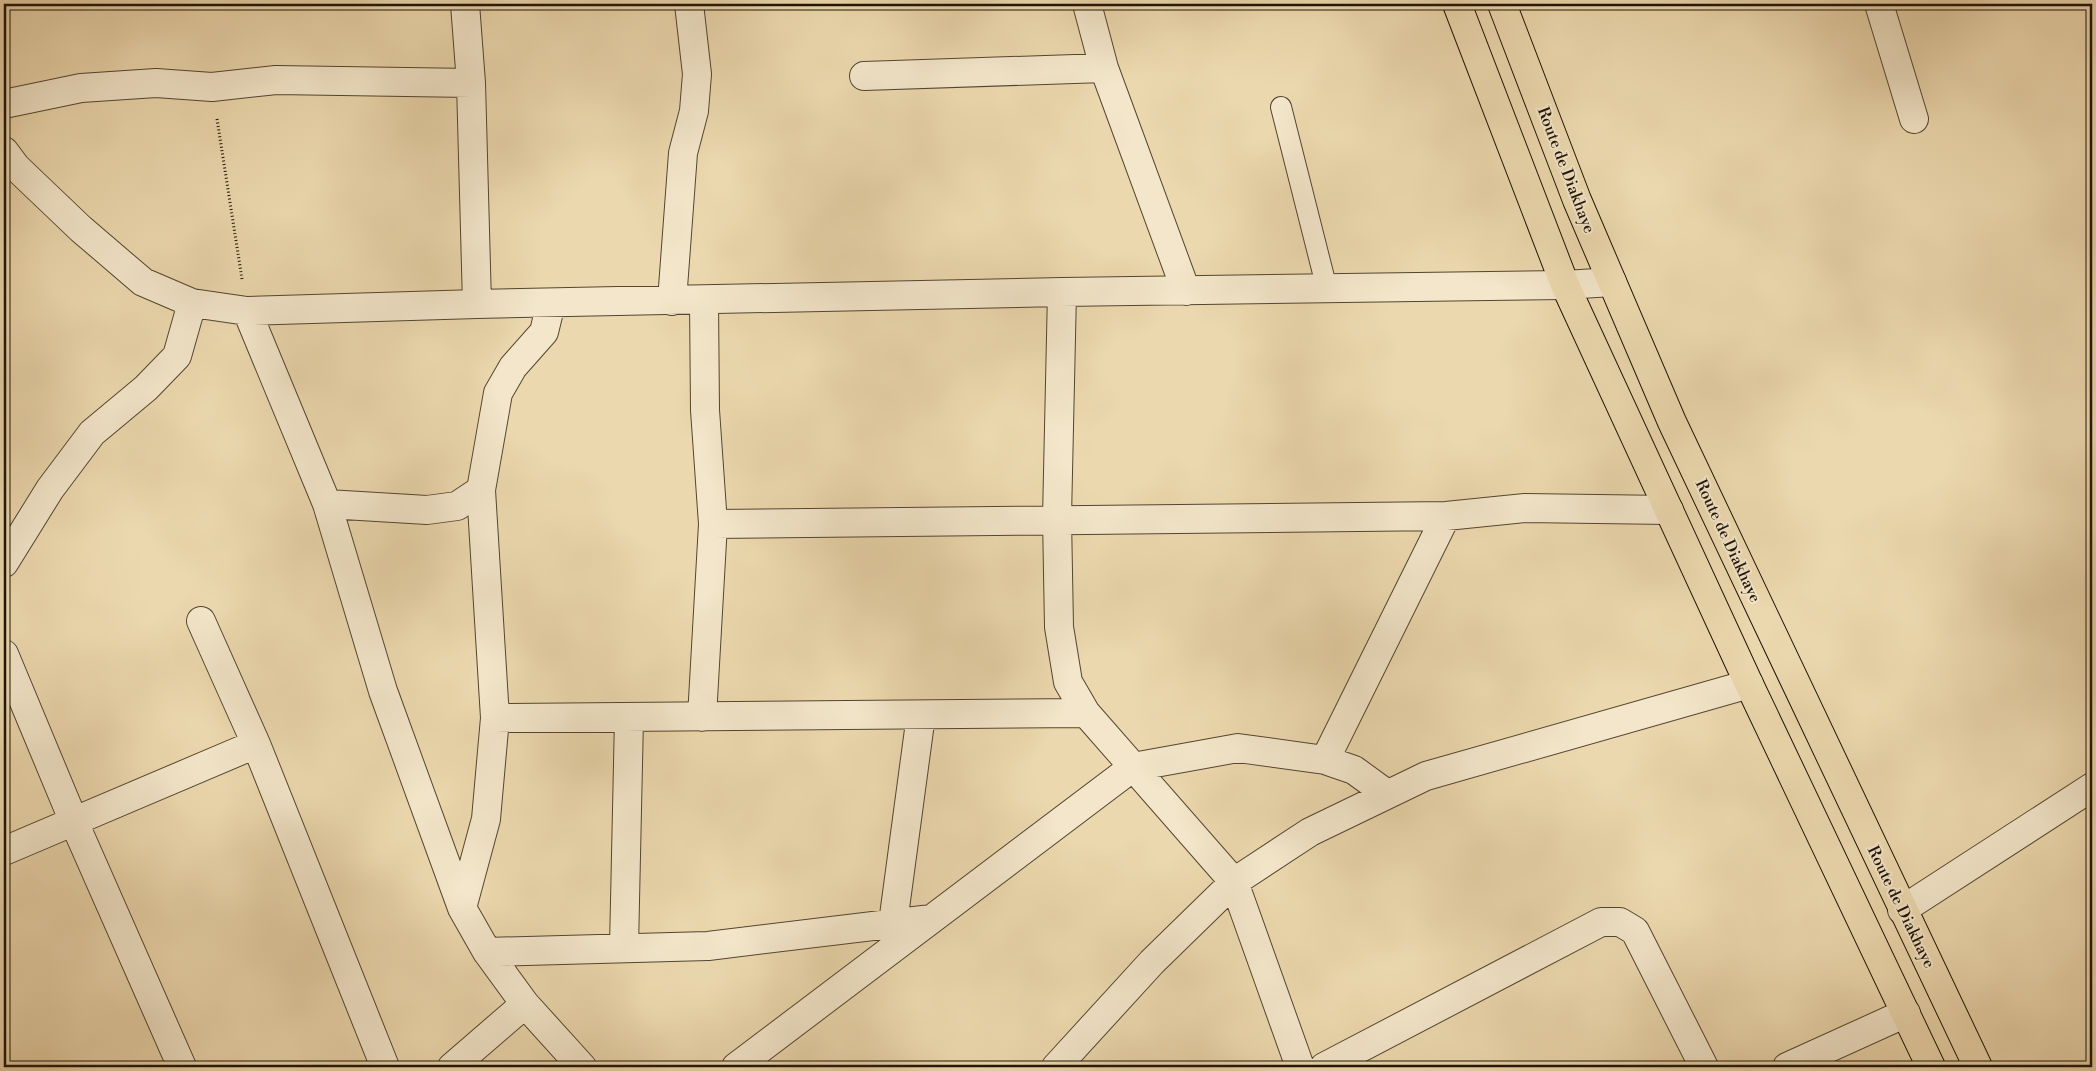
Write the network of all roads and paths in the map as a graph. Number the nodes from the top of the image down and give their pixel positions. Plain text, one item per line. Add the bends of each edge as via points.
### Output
1 (466, 4) edge
2 (689, 4) edge
3 (1087, 4) edge
4 (1457, 4) edge
5 (1502, 4) edge
6 (1879, 4) edge
7 (1104, 68) junction
8 (864, 76) dead end
9 (471, 83) junction
10 (212, 87) junction
11 (4, 104) edge
12 (1281, 107) dead end
13 (1914, 119) dead end
14 (8, 163) edge
15 (1612, 282) junction
16 (1565, 285) junction
17 (1327, 288) junction
18 (1186, 291) junction
19 (1062, 292) junction
20 (704, 300) junction
21 (672, 301) junction
22 (192, 303) junction
23 (551, 303) junction
24 (477, 304) junction
25 (247, 311) junction
26 (481, 490) junction
27 (326, 504) junction
28 (1669, 510) junction
29 (1446, 516) junction
30 (1057, 518) junction
31 (714, 524) junction
32 (4, 563) edge
33 (201, 621) dead end
34 (4, 654) edge
35 (1749, 684) junction
36 (1086, 713) junction
37 (921, 715) junction
38 (702, 717) junction
39 (495, 718) junction
40 (629, 718) junction
41 (256, 744) junction
42 (1325, 760) junction
43 (1133, 767) junction
44 (2092, 787) edge
45 (1387, 794) junction
46 (74, 822) junction
47 (4, 851) edge
48 (1234, 882) junction
49 (462, 908) junction
50 (1902, 910) junction
51 (933, 919) junction
52 (894, 923) junction
53 (624, 947) junction
54 (487, 952) junction
55 (525, 1004) junction
56 (1906, 1013) junction
57 (1066, 1063) edge
58 (182, 1067) edge
59 (386, 1067) edge
60 (452, 1067) edge
61 (582, 1067) edge
62 (736, 1067) edge
63 (1300, 1067) edge
64 (1324, 1067) edge
65 (1704, 1067) edge
66 (1788, 1067) edge
67 (1932, 1067) edge
68 (1978, 1067) edge

1 - 9 street
2 - 21 street via 697,74 694,111 684,153
3 - 7 street
4 - 16 main road
5 - 15 main road, Route de Diakhaye
6 - 13 street
7 - 8 street
7 - 18 street
9 - 10 street via 276,80
9 - 24 street
10 - 11 street via 156,83 81,88
10 - 25 path
12 - 17 lane
14 - 22 street via 143,282
15 - 16 street
15 - 50 main road, Route de Diakhaye via 1677,431
16 - 17 street
16 - 28 main road
17 - 18 street
18 - 19 street
19 - 20 street
19 - 30 street
20 - 21 street
20 - 31 street via 705,410
21 - 23 street
22 - 25 street
22 - 32 street via 177,356 146,388 92,433 50,489
23 - 24 street
23 - 26 street via 544,332 513,367 498,393
24 - 25 street
25 - 27 street
26 - 27 street via 457,506 427,510
26 - 39 street
27 - 49 street via 383,691
28 - 29 street via 1526,508
28 - 35 main road
29 - 30 street
29 - 42 street
30 - 31 street
30 - 36 street via 1059,627 1068,682
31 - 38 street
33 - 41 street
34 - 46 street
35 - 45 street via 1426,776
35 - 56 main road
36 - 37 street
36 - 43 street
37 - 38 street
37 - 52 street
38 - 40 street
39 - 40 street
39 - 49 street via 486,819
40 - 53 street
41 - 46 street
41 - 59 street
42 - 43 street via 1238,748
42 - 45 street via 1354,770
43 - 48 street
43 - 51 street
44 - 50 street
45 - 48 street via 1310,832
46 - 47 street
46 - 58 street
48 - 57 street via 1152,962
48 - 63 street
49 - 54 street
50 - 68 main road, Route de Diakhaye
51 - 52 street
51 - 62 street
52 - 53 street via 708,946
53 - 54 street
54 - 55 street
55 - 60 street
55 - 61 street
56 - 66 street
56 - 67 main road
64 - 65 street via 1601,922 1620,922 1635,931

